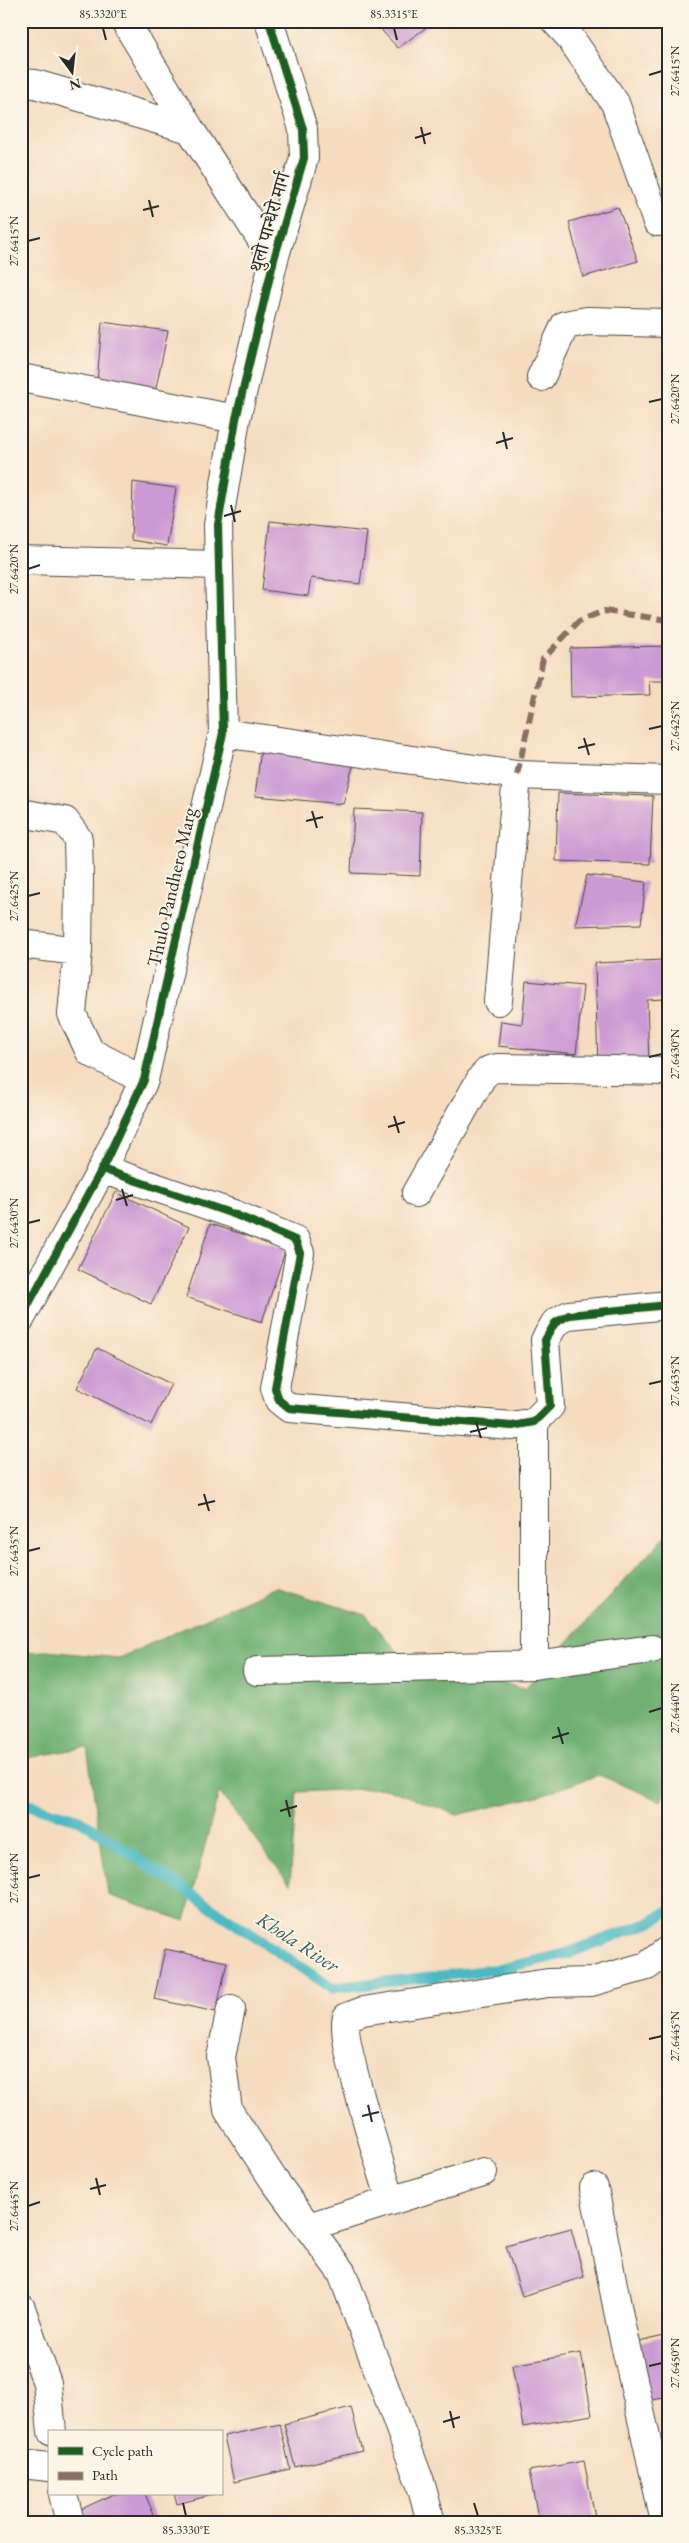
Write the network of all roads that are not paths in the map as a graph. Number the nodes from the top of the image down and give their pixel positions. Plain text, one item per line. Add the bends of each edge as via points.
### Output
1 (125, 21) edge
2 (269, 21) edge
3 (555, 21) edge
4 (21, 83) edge
5 (190, 129) junction
6 (657, 222) dead end
7 (274, 258) junction
8 (668, 323) edge
9 (541, 377) dead end
10 (21, 378) edge
11 (235, 426) junction
12 (21, 560) edge
13 (218, 565) junction
14 (223, 733) junction
15 (517, 775) junction
16 (668, 780) edge
17 (21, 813) edge
18 (21, 944) edge
19 (78, 951) junction
20 (498, 1001) dead end
21 (668, 1071) edge
22 (144, 1080) junction
23 (102, 1169) junction
24 (416, 1193) dead end
25 (668, 1305) edge
26 (21, 1318) edge
27 (534, 1422) junction
28 (652, 1649) dead end
29 (534, 1665) junction
30 (257, 1671) dead end
31 (668, 1950) edge
32 (231, 2009) dead end
33 (482, 2172) dead end
34 (594, 2188) dead end
35 (391, 2201) junction
36 (308, 2227) junction
37 (21, 2308) edge
38 (52, 2430) edge
39 (21, 2464) edge
40 (48, 2467) edge
41 (64, 2496) edge
42 (70, 2522) edge
43 (431, 2522) edge
44 (665, 2522) edge

1 - 5 street
2 - 7 street, थुलो पान्धेरो मार्ग via 304,129 304,158
3 - 6 street via 616,103
4 - 5 street via 35,84
5 - 7 street
7 - 11 street, थुलो पान्धेरो मार्ग
8 - 9 street via 587,321 565,325
10 - 11 street
11 - 13 street, Thulo Pandhero Marg via 218,526
12 - 13 street
13 - 14 street, Thulo Pandhero Marg
14 - 15 street
14 - 22 street, Thulo Pandhero Marg
15 - 16 street
15 - 20 street
17 - 19 street via 65,821 78,839
18 - 19 street
19 - 22 street via 72,1014 90,1052
21 - 24 street via 489,1070
22 - 23 street, Thulo Pandhero Marg
23 - 26 street, Thulo Pandhero Marg
23 - 27 street via 236,1215 295,1240 300,1252 275,1388 279,1400 289,1408 512,1426
25 - 27 street via 569,1315 555,1323 545,1340 550,1406
27 - 29 street
28 - 29 street
29 - 30 street
31 - 35 street via 647,1966 591,1982 538,1984 364,2011 347,2017 349,2052
32 - 36 street via 221,2057 228,2110
33 - 35 street
34 - 44 street
35 - 36 street
36 - 43 street via 342,2273 421,2485
37 - 38 street via 47,2383
39 - 40 street
41 - 42 street

